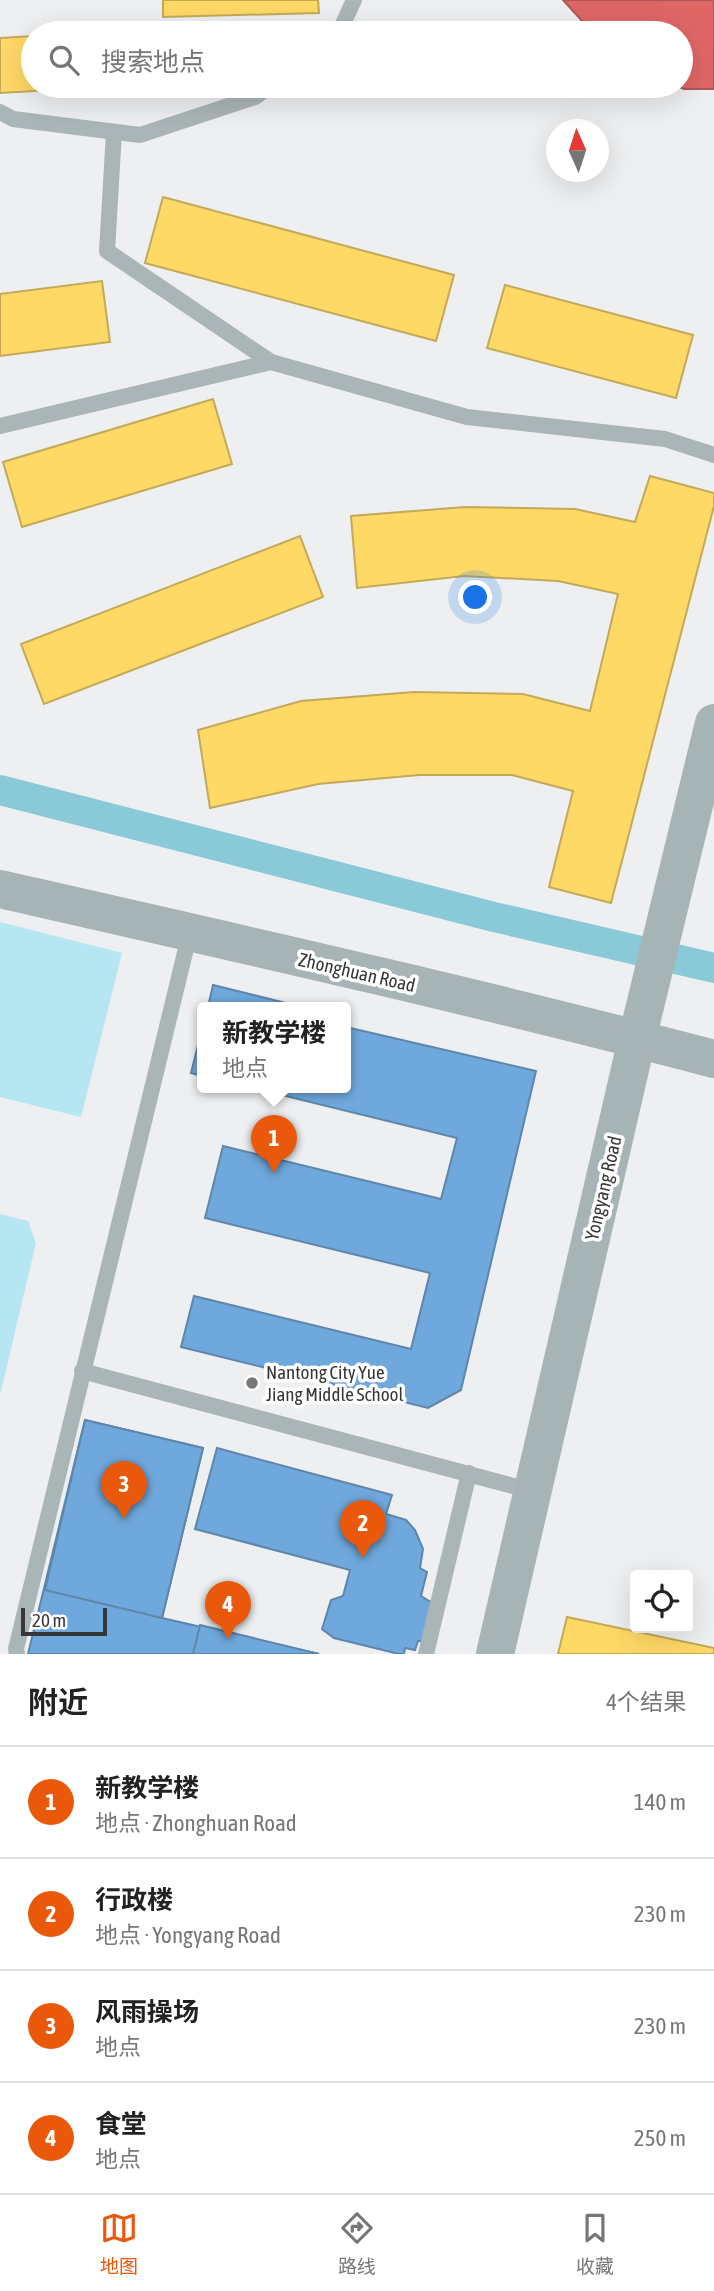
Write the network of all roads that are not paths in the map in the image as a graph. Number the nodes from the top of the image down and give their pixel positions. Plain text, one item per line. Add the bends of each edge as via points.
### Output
1 (354, 0) edge
2 (344, 21) edge
3 (253, 98) edge
4 (0, 112) edge
5 (114, 132) junction
6 (271, 362) junction
7 (0, 426) edge
8 (714, 454) edge
9 (714, 723) edge
10 (0, 889) edge
11 (190, 932) junction
12 (640, 1027) junction
13 (714, 1059) edge
14 (82, 1371) junction
15 (469, 1472) junction
16 (532, 1491) junction
17 (17, 1654) edge
18 (426, 1654) edge
19 (495, 1654) edge

1 - 2 lane
3 - 5 lane via 140,135
4 - 5 lane via 13,119
5 - 6 lane via 107,251
6 - 7 lane
6 - 8 lane via 467,417 665,439
9 - 12 street, Yongyang Road
10 - 11 street, Zhonghuan Road
11 - 12 street, Zhonghuan Road
11 - 14 lane
12 - 13 street, Zhonghuan Road
12 - 16 street, Yongyang Road
14 - 15 lane
14 - 17 lane
15 - 16 lane
15 - 18 lane
16 - 19 street, Yongyang Road

